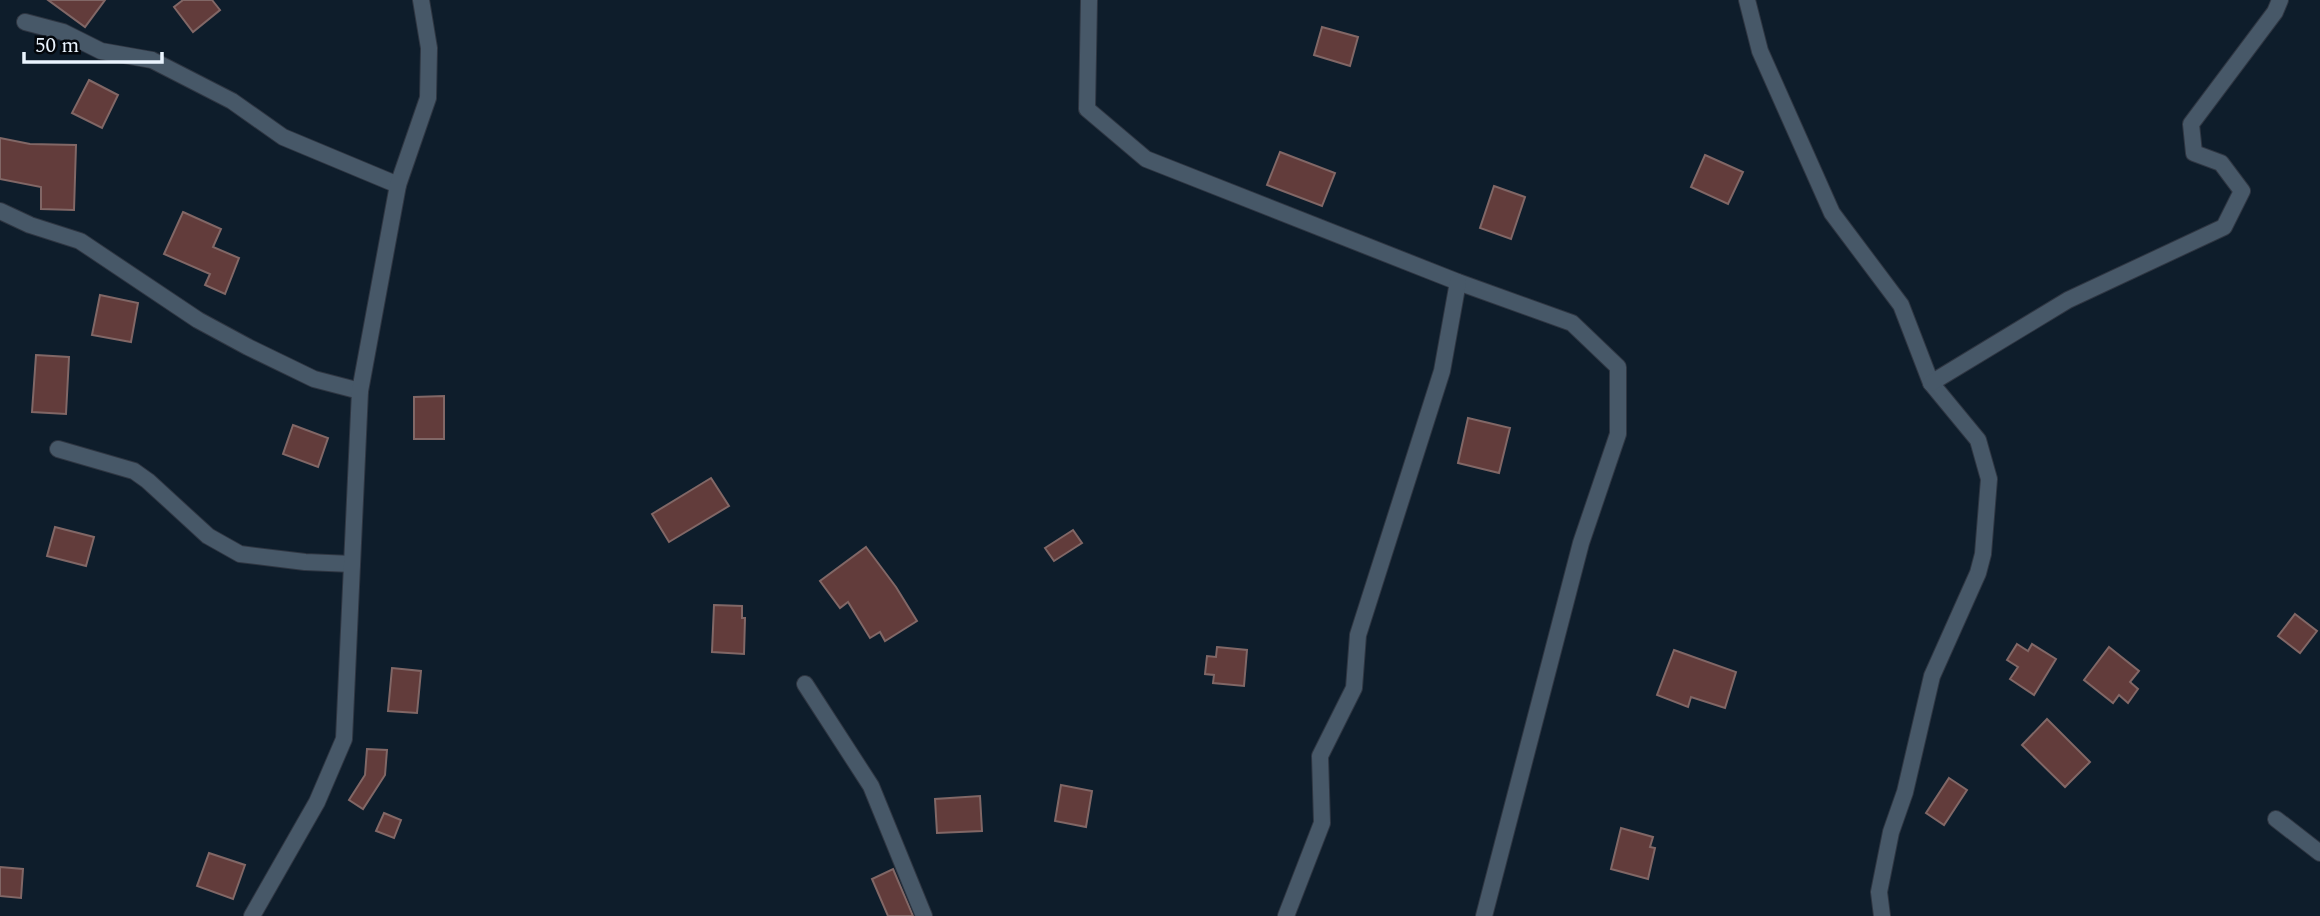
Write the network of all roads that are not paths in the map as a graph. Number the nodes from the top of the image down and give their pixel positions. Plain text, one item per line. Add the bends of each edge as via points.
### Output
1 (421, 0) edge
2 (1089, 0) edge
3 (1746, 0) edge
4 (2280, 0) edge
5 (25, 22) dead end
6 (398, 185) junction
7 (0, 211) edge
8 (1458, 282) junction
9 (1931, 383) junction
10 (360, 391) junction
11 (58, 449) dead end
12 (352, 564) junction
13 (805, 684) dead end
14 (2276, 819) dead end
15 (2320, 853) edge
16 (252, 916) edge
17 (924, 916) edge
18 (1286, 916) edge
19 (1484, 916) edge
20 (1882, 916) edge

1 - 6 street via 429,48 428,99
2 - 8 street via 1087,109 1146,159
3 - 9 street via 1760,51 1832,213 1901,305
4 - 9 street via 2191,124 2194,153 2221,163 2242,191 2224,227 2068,300
5 - 6 street via 64,32 101,51 152,60 232,100 283,137
6 - 10 street
7 - 10 street via 80,241 198,320 248,347 314,379
8 - 18 street via 1441,371 1357,635 1354,688 1320,756 1322,823
8 - 19 street via 1572,323 1618,368 1618,434 1581,543
9 - 20 street via 1978,440 1989,479 1983,554 1932,676 1891,832 1879,892
10 - 12 street
11 - 12 street via 134,471 208,536 240,554
12 - 16 street via 344,739 317,802
13 - 17 street via 871,786
14 - 15 street

